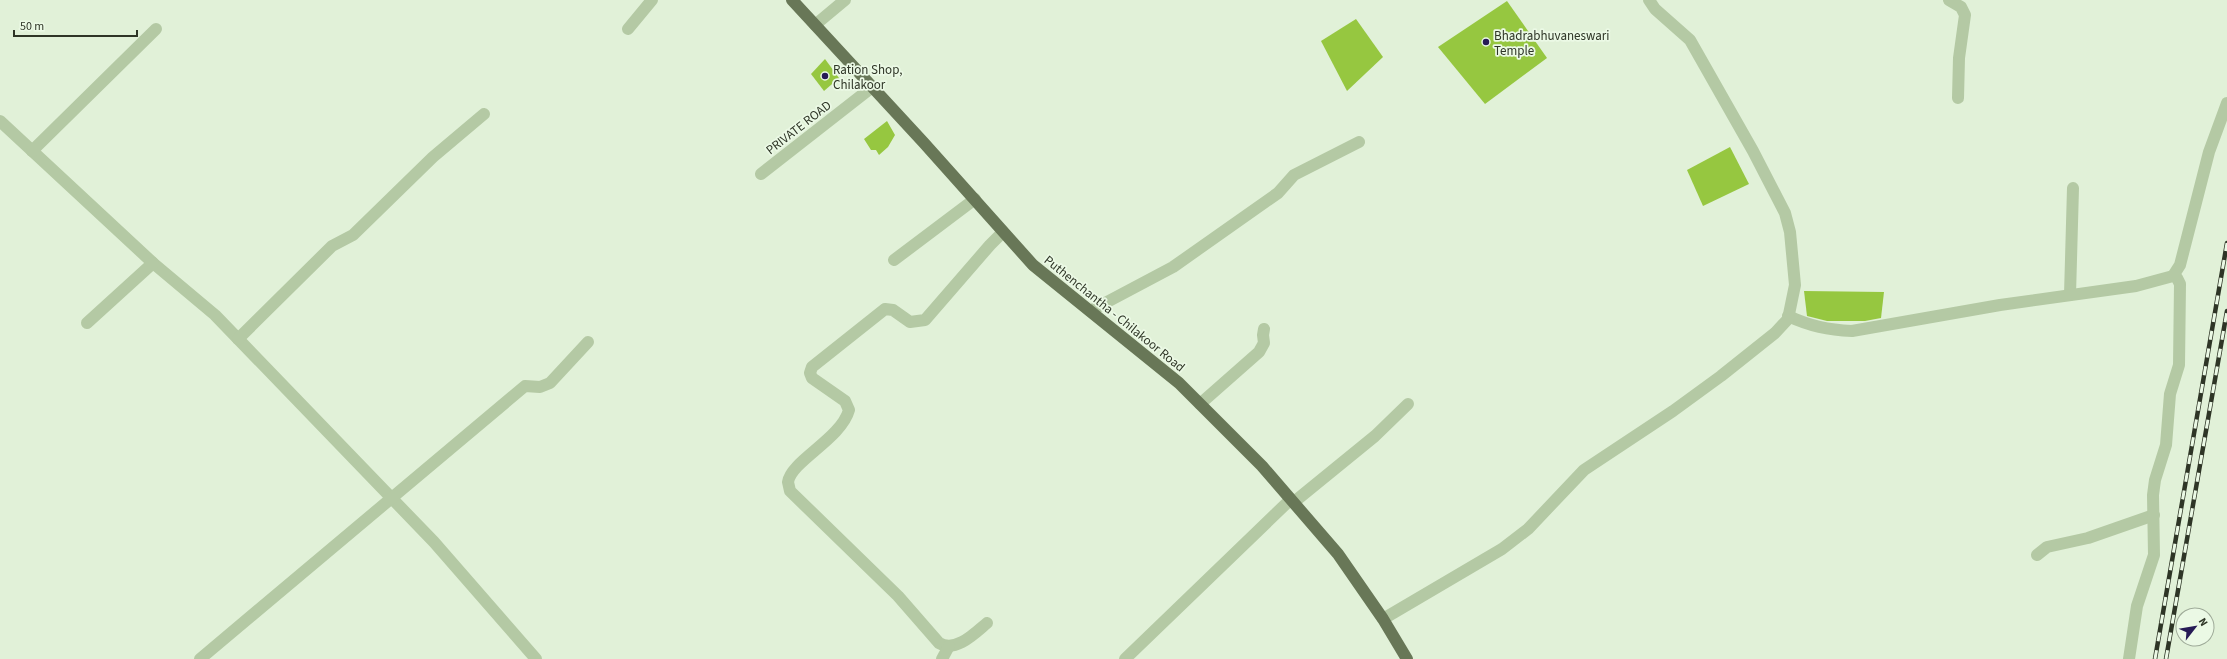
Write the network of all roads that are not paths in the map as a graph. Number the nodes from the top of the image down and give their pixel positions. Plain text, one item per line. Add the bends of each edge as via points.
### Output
1 (652, 0) edge
2 (792, 0) edge
3 (845, 0) edge
4 (1649, 0) edge
5 (1949, 0) edge
6 (814, 25) junction
7 (156, 29) dead end
8 (628, 29) dead end
9 (871, 88) junction
10 (1958, 98) dead end
11 (2227, 103) edge
12 (484, 114) dead end
13 (0, 121) edge
14 (1359, 142) dead end
15 (32, 151) junction
16 (761, 174) dead end
17 (2073, 188) dead end
18 (975, 199) junction
19 (1003, 232) junction
20 (894, 260) dead end
21 (153, 263) junction
22 (2173, 276) junction
23 (2070, 296) junction
24 (1090, 311) junction
25 (1788, 316) junction
26 (87, 323) dead end
27 (1264, 330) dead end
28 (238, 339) junction
29 (588, 342) dead end
30 (1200, 404) junction
31 (1408, 404) dead end
32 (392, 499) junction
33 (1292, 500) junction
34 (2154, 515) junction
35 (2037, 555) dead end
36 (1383, 619) junction
37 (988, 623) dead end
38 (949, 646) junction
39 (200, 659) edge
40 (536, 659) edge
41 (942, 659) edge
42 (1125, 659) edge
43 (1407, 659) edge
44 (2129, 659) edge

1 - 8 street
2 - 6 main road, Puthenchantha - Chilakoor Road
3 - 6 street
4 - 25 street via 1655,9 1690,40 1757,157 1785,213 1790,232 1795,285
5 - 10 street via 1961,7 1965,14 1959,58
6 - 9 main road, Puthenchantha - Chilakoor Road
7 - 15 street
9 - 16 street, PRIVATE ROAD
9 - 18 main road, Puthenchantha - Chilakoor Road
11 - 22 street via 2207,158 2180,265
12 - 28 street via 433,156 353,235 332,246
13 - 15 street
14 - 24 street via 1294,174 1278,193 1173,267
15 - 21 street
17 - 23 street
18 - 19 main road, Puthenchantha - Chilakoor Road
18 - 20 street
19 - 24 main road, Puthenchantha - Chilakoor Road via 1033,265
19 - 38 street via 925,320 910,322 893,310 885,309 812,367 812,378 845,401 849,410 839,428 795,468 788,478 790,491 898,596 937,641
21 - 26 street
21 - 28 street via 215,315
22 - 23 street via 2136,286
22 - 34 street via 2180,284 2179,365 2170,394 2166,444 2154,487
23 - 25 street via 1852,330 1810,326
24 - 30 main road, Puthenchantha - Chilakoor Road via 1179,383
25 - 36 street via 1775,333 1721,376 1584,470 1528,529 1502,549
27 - 30 street via 1264,344 1259,352
28 - 32 street
29 - 32 street via 550,383 540,387 525,386
30 - 33 main road, Puthenchantha - Chilakoor Road
31 - 33 street via 1375,436
32 - 39 street
32 - 40 street via 434,542
33 - 36 main road, Puthenchantha - Chilakoor Road via 1338,554
33 - 42 street
34 - 35 street via 2088,538 2051,545
34 - 44 street via 2154,555 2137,606
36 - 43 main road, Puthenchantha - Chilakoor Road
37 - 38 street via 956,645
38 - 41 street

